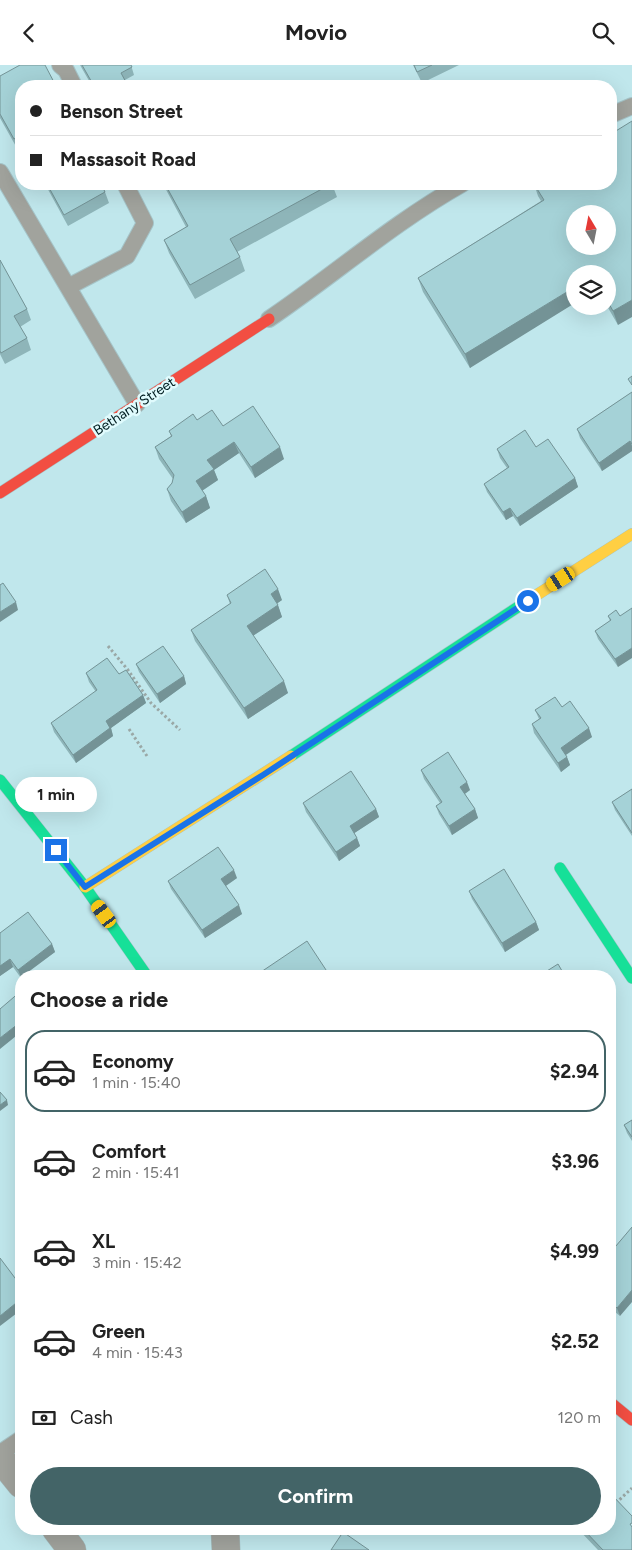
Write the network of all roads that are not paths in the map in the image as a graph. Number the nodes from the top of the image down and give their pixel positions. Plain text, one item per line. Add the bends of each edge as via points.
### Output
1 (60, 65) edge
2 (71, 80) edge
3 (632, 105) edge
4 (617, 112) edge
5 (0, 171) edge
6 (128, 190) edge
7 (452, 190) edge
8 (68, 287) junction
9 (269, 319) joint
10 (137, 404) junction
11 (0, 493) edge
12 (632, 534) edge
13 (0, 780) edge
14 (560, 868) dead end
15 (85, 887) junction
16 (143, 970) edge
17 (632, 978) edge
18 (616, 1407) edge
19 (632, 1420) edge
20 (15, 1443) edge
21 (0, 1453) edge
22 (0, 1458) edge
23 (15, 1477) edge
24 (61, 1535) edge
25 (225, 1535) edge
26 (72, 1550) edge
27 (226, 1550) edge

1 - 2 lane
3 - 4 lane
5 - 8 lane
6 - 8 lane via 145,223 127,256
7 - 9 lane via 407,218
8 - 10 lane
9 - 10 street, Bethany Street
10 - 11 street, Bethany Street
12 - 15 street
13 - 15 street
14 - 17 street
15 - 16 street
18 - 19 street
20 - 21 lane
22 - 23 street
24 - 26 street
25 - 27 street

